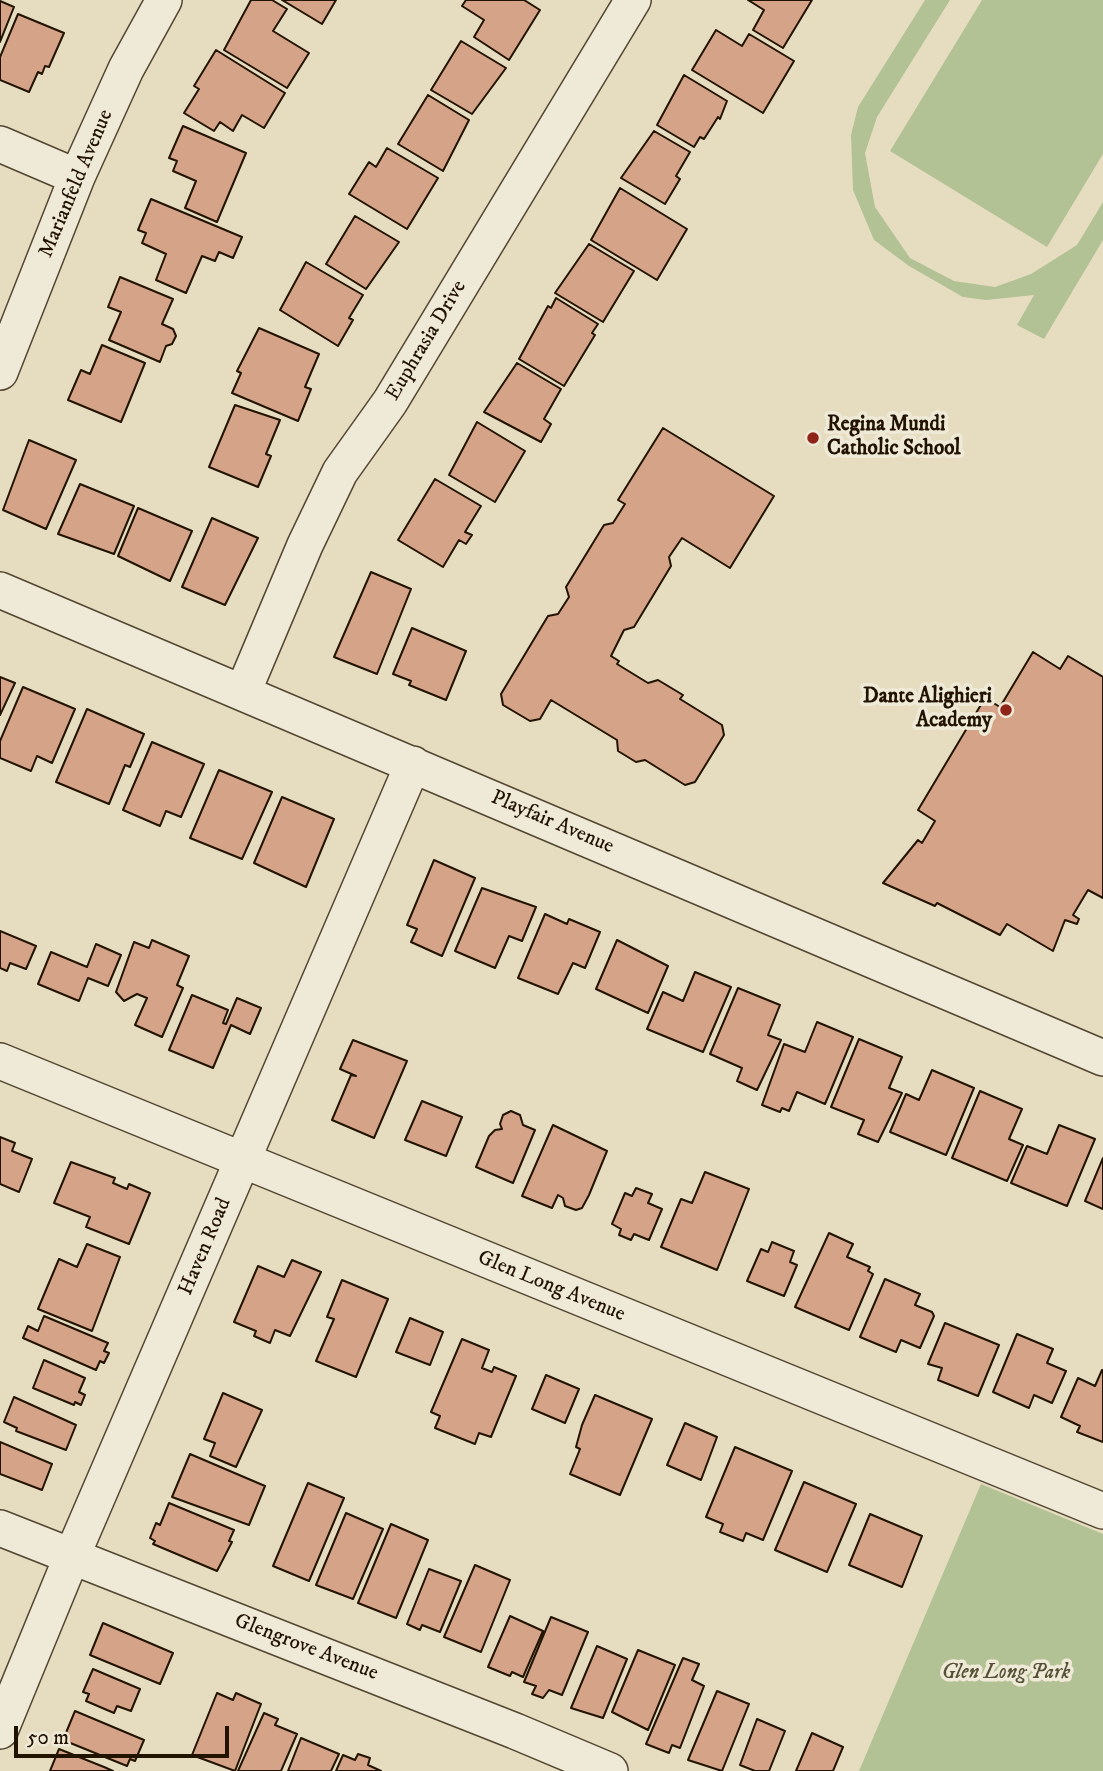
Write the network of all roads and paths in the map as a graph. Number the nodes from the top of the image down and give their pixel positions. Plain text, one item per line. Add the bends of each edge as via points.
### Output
1 (164, 0) edge
2 (632, 0) edge
3 (0, 145) edge
4 (77, 177) junction
5 (0, 372) edge
6 (0, 590) edge
7 (243, 692) junction
8 (413, 764) junction
9 (1103, 1058) edge
10 (0, 1060) edge
11 (243, 1162) junction
12 (1103, 1511) edge
13 (0, 1528) edge
14 (72, 1556) junction
15 (0, 1731) edge
16 (610, 1771) edge

1 - 4 street, Marianfeld Avenue via 126,69
2 - 7 street, Euphrasia Drive via 390,401 340,472
3 - 4 street
4 - 5 street, Marianfeld Avenue
6 - 7 street, Playfair Avenue
7 - 8 street, Playfair Avenue
8 - 9 street, Playfair Avenue
8 - 11 street, Haven Road
10 - 11 street, Glen Long Avenue
11 - 12 street, Glen Long Avenue
11 - 14 street, Haven Road
13 - 14 street, Glengrove Avenue
14 - 15 street, Haven Road
14 - 16 street, Glengrove Avenue

